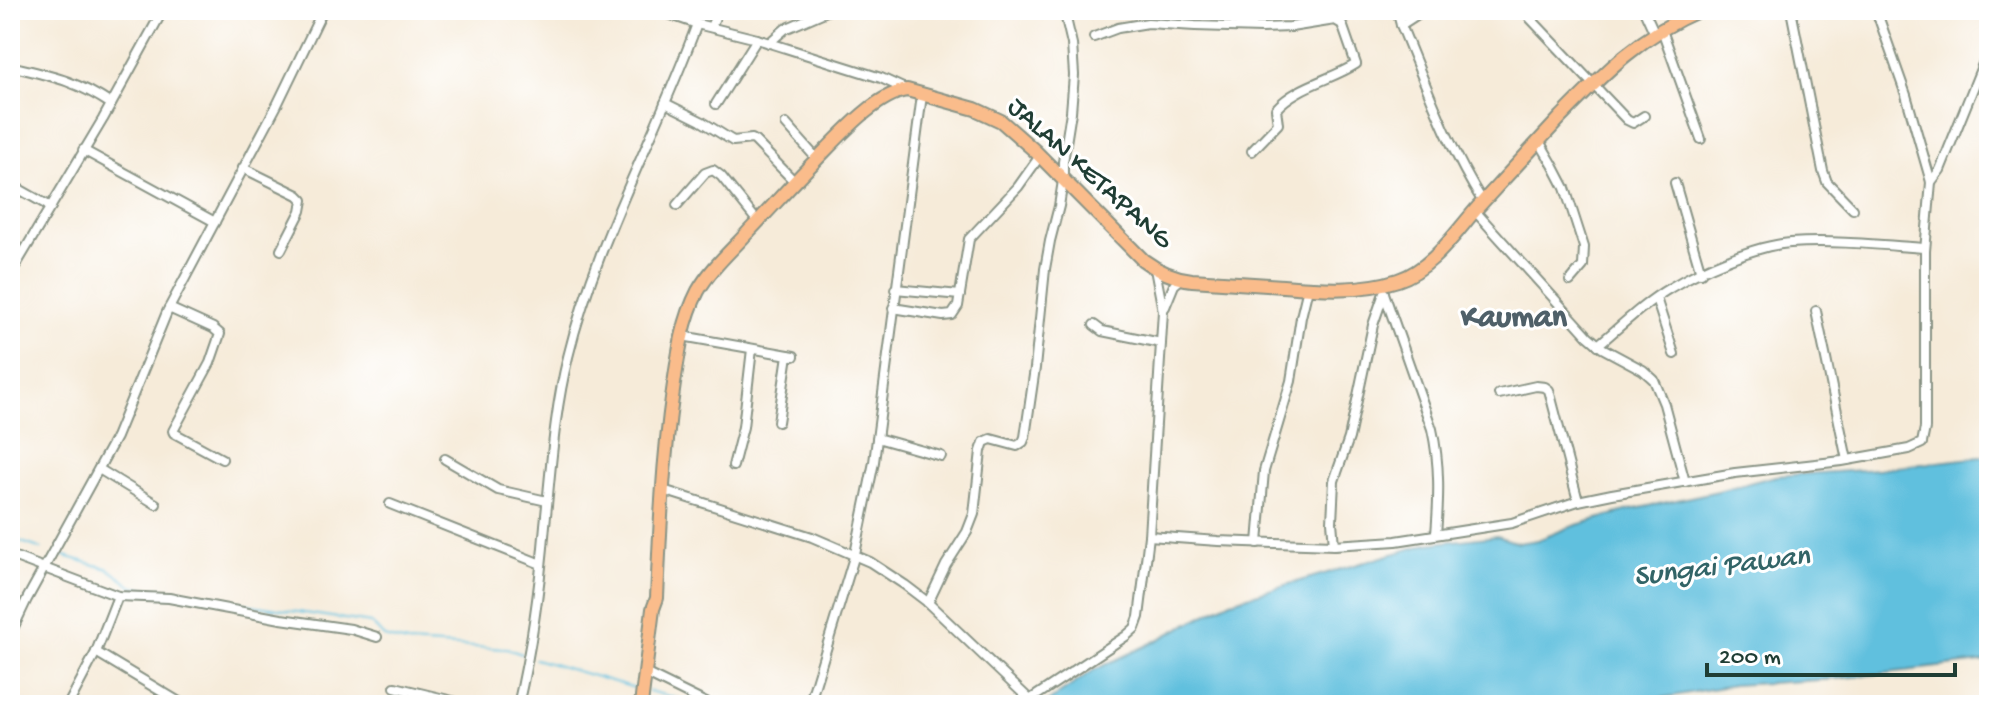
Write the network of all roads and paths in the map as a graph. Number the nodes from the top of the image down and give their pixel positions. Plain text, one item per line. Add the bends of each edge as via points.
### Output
1 (163, 10) edge
2 (323, 10) edge
3 (657, 10) edge
4 (718, 10) edge
5 (829, 10) edge
6 (1064, 10) edge
7 (1327, 10) edge
8 (1397, 10) edge
9 (1424, 10) edge
10 (1644, 10) edge
11 (1700, 10) edge
12 (1791, 10) edge
13 (1876, 10) edge
14 (1530, 18) dead end
15 (1330, 21) junction
16 (697, 24) junction
17 (1401, 25) junction
18 (711, 27) junction
19 (1658, 32) junction
20 (1094, 37) dead end
21 (757, 39) junction
22 (769, 43) junction
23 (1989, 49) edge
24 (10, 66) edge
25 (1594, 83) junction
26 (907, 90) junction
27 (922, 95) junction
28 (665, 103) junction
29 (111, 104) junction
30 (716, 104) dead end
31 (1644, 116) dead end
32 (786, 124) dead end
33 (1701, 139) dead end
34 (1539, 141) junction
35 (83, 150) junction
36 (1252, 151) dead end
37 (1040, 156) junction
38 (817, 159) junction
39 (243, 168) junction
40 (1063, 181) junction
41 (795, 182) junction
42 (1931, 182) junction
43 (1675, 183) dead end
44 (10, 184) edge
45 (677, 205) dead end
46 (1479, 206) junction
47 (51, 207) junction
48 (1853, 209) dead end
49 (215, 222) junction
50 (758, 222) junction
51 (1925, 248) junction
52 (281, 250) dead end
53 (1155, 269) junction
54 (1701, 273) junction
55 (10, 275) edge
56 (1181, 279) junction
57 (1570, 281) dead end
58 (1308, 288) junction
59 (895, 289) junction
60 (1384, 289) junction
61 (960, 295) junction
62 (1656, 298) junction
63 (169, 308) junction
64 (893, 308) junction
65 (1163, 311) junction
66 (1816, 311) dead end
67 (1094, 325) dead end
68 (682, 336) junction
69 (1161, 343) junction
70 (1598, 345) junction
71 (752, 349) junction
72 (1674, 354) dead end
73 (1499, 394) dead end
74 (778, 422) dead end
75 (877, 438) junction
76 (941, 456) dead end
77 (222, 459) dead end
78 (445, 459) dead end
79 (1847, 460) junction
80 (733, 466) dead end
81 (99, 469) junction
82 (1685, 482) junction
83 (663, 490) junction
84 (547, 501) junction
85 (1578, 501) junction
86 (156, 504) dead end
87 (390, 504) dead end
88 (1436, 534) junction
89 (1149, 536) junction
90 (1258, 543) junction
91 (1334, 545) junction
92 (855, 554) junction
93 (10, 555) edge
94 (541, 564) junction
95 (46, 565) junction
96 (118, 596) junction
97 (928, 603) junction
98 (10, 635) edge
99 (377, 637) dead end
100 (96, 652) junction
101 (645, 673) junction
102 (395, 687) dead end
103 (1025, 702) edge
104 (68, 705) edge
105 (184, 705) edge
106 (469, 705) edge
107 (518, 705) edge
108 (641, 705) edge
109 (710, 705) edge
110 (809, 705) edge

1 - 29 street
2 - 39 street
3 - 16 street
4 - 18 street
5 - 22 street via 785,29
6 - 40 street via 1074,75
7 - 15 street
8 - 17 street
9 - 17 street
10 - 19 street
11 - 19 main road, JALAN KETAPANG
12 - 48 street via 1823,171
13 - 42 street
14 - 25 street
15 - 20 street via 1262,28 1148,23
15 - 36 street via 1344,27 1356,64 1281,103 1276,109 1278,124
16 - 18 street
16 - 28 street
17 - 46 street
18 - 21 street
19 - 25 main road, JALAN KETAPANG
19 - 33 street
21 - 22 street
21 - 30 street
22 - 26 street
23 - 42 street
24 - 29 street via 74,82
25 - 31 street via 1630,122
25 - 34 main road, JALAN KETAPANG
26 - 27 main road, JALAN KETAPANG
26 - 38 main road via 868,112
27 - 37 main road, JALAN KETAPANG via 988,114
27 - 59 street
28 - 41 street via 733,141 752,139
28 - 84 street via 579,319 560,396
29 - 35 street
32 - 38 street
34 - 46 main road, JALAN KETAPANG
34 - 57 street via 1565,188 1584,247 1583,266
35 - 47 street
35 - 49 street
37 - 40 main road, JALAN KETAPANG
37 - 61 street via 969,239
38 - 41 main road
39 - 49 street
39 - 52 street via 303,200
40 - 53 main road, JALAN KETAPANG
40 - 97 street via 1045,269 1023,442 984,442 974,514
41 - 50 main road
42 - 51 street
43 - 54 street
44 - 47 street
45 - 50 street via 713,170
46 - 60 main road, JALAN KETAPANG via 1427,264
46 - 70 street
47 - 55 street
49 - 63 street
50 - 68 main road via 700,288
51 - 54 street via 1790,243
51 - 79 street via 1924,439 1909,449
53 - 56 main road, JALAN KETAPANG
53 - 65 street
54 - 62 street
56 - 58 main road, JALAN KETAPANG
56 - 65 street
58 - 60 main road, JALAN KETAPANG
58 - 90 street via 1291,381 1264,471
59 - 61 street
59 - 64 street
60 - 88 street via 1436,445
60 - 91 street via 1334,481
61 - 64 street via 955,312 948,316
62 - 70 street
62 - 72 street
63 - 77 street via 220,334 173,431
63 - 81 street
64 - 75 street
65 - 69 street
66 - 79 street
67 - 69 street
68 - 71 street
68 - 83 main road
69 - 89 street
70 - 82 street via 1654,380
71 - 74 street via 791,355
71 - 80 street
73 - 85 street via 1536,386 1549,390
75 - 76 street
75 - 92 street
78 - 84 street via 498,490
79 - 82 street
81 - 86 street
81 - 95 street
82 - 85 street
83 - 92 street
83 - 101 main road
84 - 94 street
85 - 88 street via 1512,523
87 - 94 street
88 - 91 street
89 - 90 street
89 - 103 street via 1135,628
90 - 91 street
92 - 97 street
92 - 110 street
93 - 95 street
94 - 107 street
95 - 96 street
95 - 98 street
96 - 99 street via 169,598
96 - 100 street
97 - 103 street
100 - 104 street
100 - 105 street
101 - 108 main road
101 - 109 street
102 - 106 street

